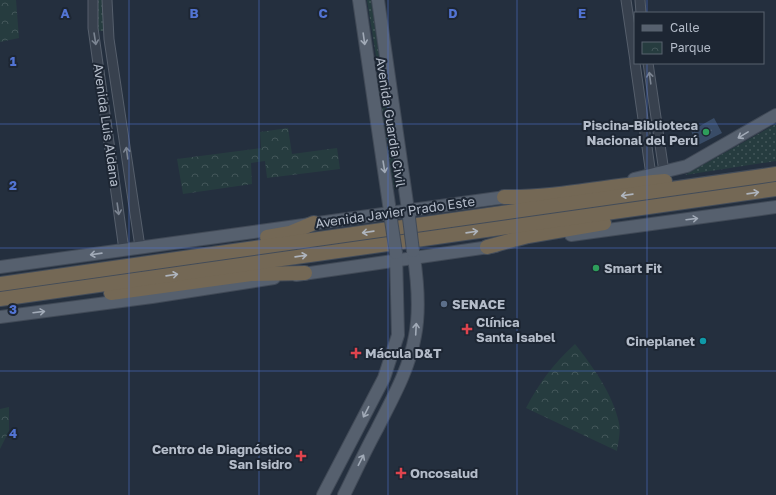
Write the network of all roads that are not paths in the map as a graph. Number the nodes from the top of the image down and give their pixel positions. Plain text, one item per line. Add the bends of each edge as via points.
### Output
1 (93, 0) edge
2 (107, 0) edge
3 (359, 0) edge
4 (378, 0) edge
5 (626, 0) edge
6 (640, 0) edge
7 (641, 12) edge
8 (634, 55) edge
9 (635, 64) edge
10 (648, 64) edge
11 (653, 96) junction
12 (640, 97) junction
13 (776, 115) edge
14 (664, 172) junction
15 (776, 174) edge
16 (651, 175) junction
17 (735, 180) junction
18 (776, 189) edge
19 (504, 197) junction
20 (724, 197) junction
21 (776, 207) edge
22 (408, 214) junction
23 (391, 216) junction
24 (314, 223) junction
25 (140, 247) junction
26 (487, 247) junction
27 (124, 250) junction
28 (414, 254) junction
29 (396, 256) junction
30 (0, 267) edge
31 (88, 272) junction
32 (305, 273) junction
33 (0, 284) edge
34 (49, 293) junction
35 (0, 300) edge
36 (0, 317) edge
37 (356, 431) junction
38 (371, 439) junction
39 (323, 495) edge
40 (344, 495) edge

1 -> 27 street, Avenida Luis Aldana via 93,28
25 -> 2 street, Avenida Luis Aldana via 109,39
3 -> 23 main road, Avenida Guardia Civil
4 - 22 main road, Avenida Guardia Civil
5 - 8 street
6 - 7 street
9 - 12 street
11 -> 10 street
11 - 12 street
11 - 14 street
12 - 16 street
13 -> 14 main road, Avenida Javier Prado Este via 691,164
14 - 16 main road, Avenida Javier Prado Este
15 - 17 highway, Avenida Javier Prado Este
16 - 19 main road, Avenida Javier Prado Este
17 - 19 highway via 685,179 529,198
17 -> 31 highway, Avenida Javier Prado Este
20 -> 18 highway
19 - 22 main road, Avenida Javier Prado Este
20 - 26 highway via 679,211 540,233
34 -> 20 highway
26 -> 21 main road
22 - 23 main road, Avenida Javier Prado Este
22 - 28 main road, Avenida Guardia Civil, bridge
23 - 24 main road, Avenida Javier Prado Este
23 - 29 main road, Avenida Guardia Civil, bridge
24 - 25 main road, Avenida Javier Prado Este
24 - 31 highway via 278,236 125,258
25 - 27 main road, Avenida Javier Prado Este
26 - 28 main road
27 -> 30 main road, Avenida Javier Prado Este
28 - 29 main road
38 -> 28 main road, Avenida Guardia Civil via 407,369 414,341 417,313
29 - 32 main road
29 -> 37 main road, Avenida Guardia Civil via 398,334 384,378
31 - 33 highway, Avenida Javier Prado Este
32 - 34 highway via 251,274 119,292
36 -> 32 main road
34 - 35 highway
37 - 38 main road
37 - 39 main road, Avenida Guardia Civil
40 -> 38 main road, Avenida Guardia Civil

